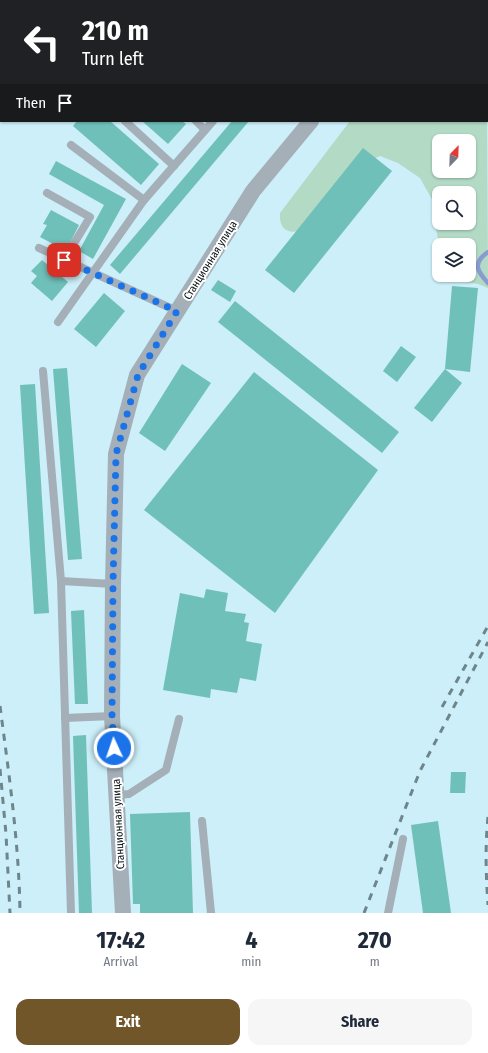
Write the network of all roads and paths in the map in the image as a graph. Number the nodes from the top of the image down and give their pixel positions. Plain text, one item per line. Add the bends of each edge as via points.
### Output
1 (127, 122) edge
2 (197, 122) edge
3 (212, 122) edge
4 (310, 122) edge
5 (205, 130) junction
6 (71, 145) dead end
7 (174, 166) junction
8 (47, 193) dead end
9 (144, 200) junction
10 (39, 248) dead end
11 (64, 260) junction
12 (93, 273) junction
13 (177, 311) junction
14 (58, 322) dead end
15 (44, 371) dead end
16 (61, 581) junction
17 (113, 584) junction
18 (112, 716) junction
19 (65, 718) junction
20 (179, 719) dead end
21 (117, 794) junction
22 (202, 821) dead end
23 (403, 839) dead end
24 (71, 913) edge
25 (123, 913) edge
26 (211, 913) edge
27 (388, 913) edge

1 - 7 lane
2 - 5 lane
3 - 5 lane
4 - 13 street, Станционная улица via 253,191
5 - 7 lane
6 - 9 lane
7 - 9 lane
8 - 11 lane via 90,217
9 - 12 lane
10 - 11 lane
11 - 12 lane
12 - 13 lane
12 - 14 lane
13 - 17 street, Станционная улица via 138,375 116,454
15 - 16 lane
16 - 17 lane
16 - 19 lane
17 - 18 street, Станционная улица
18 - 19 lane
18 - 21 street, Станционная улица
19 - 24 lane
20 - 21 lane via 166,770 129,794
21 - 25 street, Станционная улица
22 - 26 lane
23 - 27 lane

